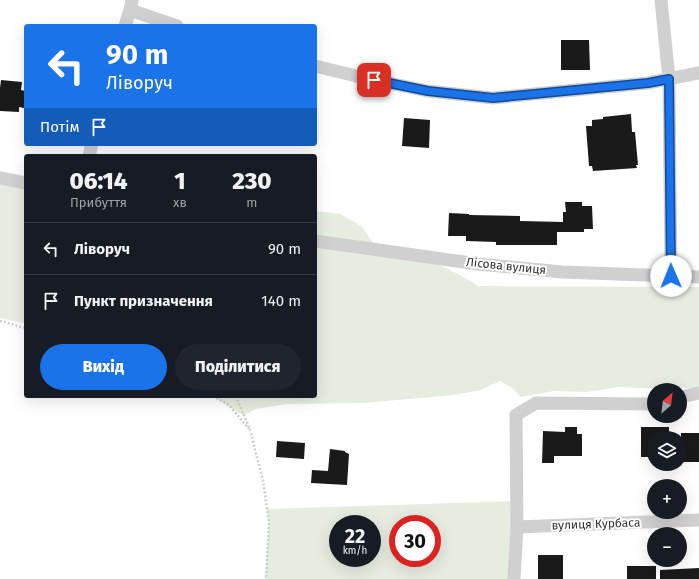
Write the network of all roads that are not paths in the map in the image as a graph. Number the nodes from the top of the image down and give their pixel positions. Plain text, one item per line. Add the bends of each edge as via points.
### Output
1 (661, 0) edge
2 (131, 5) edge
3 (126, 24) edge
4 (173, 24) edge
5 (317, 66) edge
6 (699, 73) edge
7 (669, 79) junction
8 (0, 178) edge
9 (24, 183) edge
10 (317, 241) edge
11 (671, 276) junction
12 (699, 277) edge
13 (699, 393) edge
14 (687, 396) edge
15 (647, 404) edge
16 (699, 520) edge
17 (516, 527) junction
18 (514, 579) edge

1 - 7 street
2 - 3 street
2 - 4 street
5 - 7 street via 428,91 493,98
6 - 7 street
7 - 11 street
8 - 9 street
10 - 11 street, Лісова вулиця via 478,264 562,272
11 - 12 street, Лісова вулиця
13 - 14 street
15 - 17 street via 536,403 516,415
16 - 17 street, вулиця Курбаса
17 - 18 street

